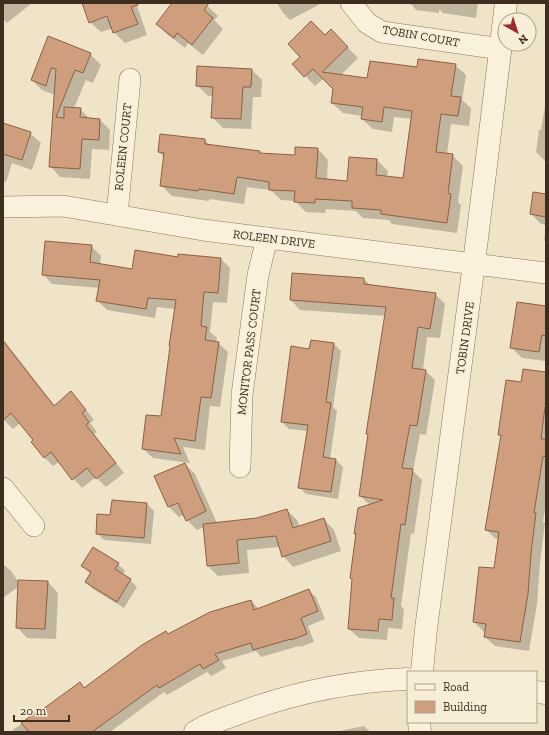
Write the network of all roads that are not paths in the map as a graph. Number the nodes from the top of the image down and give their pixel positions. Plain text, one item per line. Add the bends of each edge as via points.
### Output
1 (350, 3) edge
2 (497, 48) edge
3 (501, 52) edge
4 (130, 79) dead end
5 (3, 207) edge
6 (117, 215) junction
7 (267, 238) junction
8 (474, 263) junction
9 (546, 273) edge
10 (240, 467) dead end
11 (3, 488) edge
12 (34, 526) dead end
13 (422, 671) edge
14 (407, 679) edge
15 (194, 732) edge

1 - 2 street, TOBIN COURT via 367,23 382,32
3 - 8 street, TOBIN DRIVE
4 - 6 street, ROLEEN COURT
5 - 6 street, ROLEEN DRIVE via 63,206
6 - 7 street, ROLEEN DRIVE
7 - 8 street, ROLEEN DRIVE
7 - 10 street, MONITOR PASS COURT via 258,275 242,395
8 - 9 street, ROLEEN DRIVE
8 - 13 street, TOBIN DRIVE
11 - 12 street
14 - 15 street via 347,684 306,692 264,703

